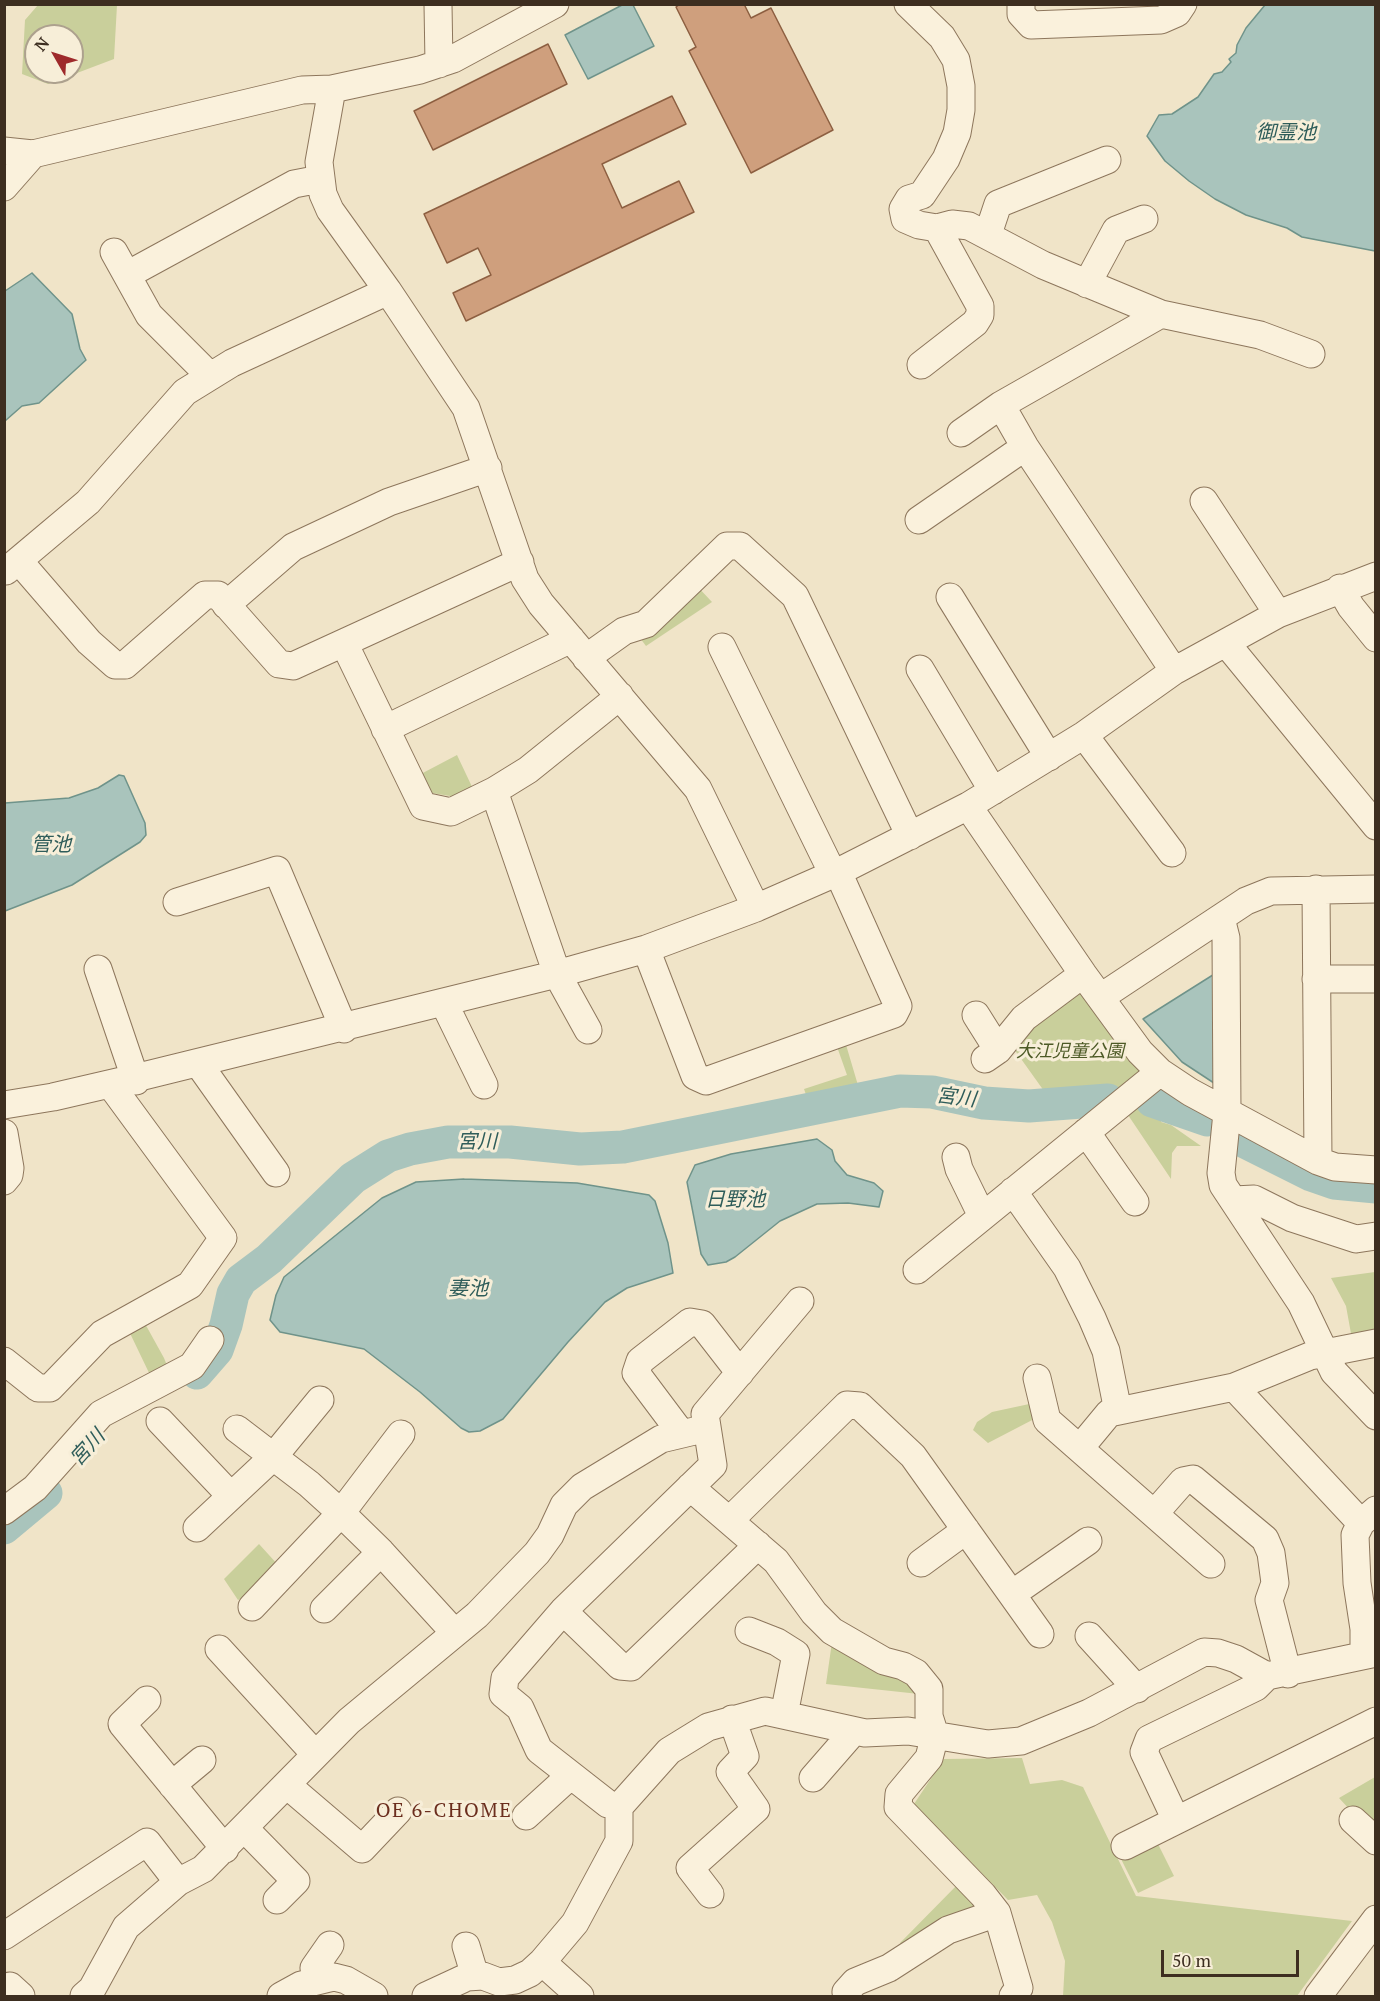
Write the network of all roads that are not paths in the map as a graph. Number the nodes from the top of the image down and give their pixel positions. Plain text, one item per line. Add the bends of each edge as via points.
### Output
1 (438, 4) edge
2 (1021, 4) edge
3 (1183, 4) edge
4 (916, 8) edge
5 (540, 9) edge
6 (439, 64) junction
7 (332, 89) junction
8 (4, 151) edge
9 (33, 154) junction
10 (1107, 160) dead end
11 (320, 179) junction
12 (4, 187) edge
13 (1144, 219) dead end
14 (937, 228) junction
15 (988, 234) junction
16 (1087, 284) junction
17 (388, 291) junction
18 (1161, 314) junction
19 (1311, 354) dead end
20 (921, 364) dead end
21 (209, 375) junction
22 (1001, 405) junction
23 (961, 433) dead end
24 (1025, 447) junction
25 (488, 468) junction
26 (1204, 501) dead end
27 (919, 520) dead end
28 (520, 562) junction
29 (12, 566) edge
30 (1376, 576) edge
31 (1340, 588) junction
32 (950, 597) dead end
33 (226, 605) junction
34 (1278, 614) junction
35 (1376, 638) edge
36 (344, 643) junction
37 (1226, 643) junction
38 (722, 647) dead end
39 (579, 648) junction
40 (920, 669) dead end
41 (1174, 671) junction
42 (620, 696) junction
43 (385, 729) junction
44 (1084, 735) junction
45 (1049, 757) junction
46 (494, 791) junction
47 (993, 791) junction
48 (968, 806) junction
49 (1376, 826) edge
50 (910, 836) junction
51 (1172, 853) dead end
52 (836, 873) junction
53 (1376, 889) edge
54 (1316, 890) junction
55 (177, 902) dead end
56 (756, 908) junction
57 (1221, 918) junction
58 (646, 949) junction
59 (98, 969) dead end
60 (557, 974) junction
61 (1083, 974) junction
62 (1317, 979) junction
63 (1376, 979) edge
64 (1101, 998) junction
65 (444, 1003) junction
66 (976, 1015) dead end
67 (344, 1029) junction
68 (588, 1030) dead end
69 (198, 1063) junction
70 (1160, 1072) junction
71 (127, 1081) junction
72 (484, 1085) dead end
73 (4, 1105) edge
74 (1227, 1113) junction
75 (4, 1132) edge
76 (1086, 1132) junction
77 (956, 1157) dead end
78 (1318, 1161) junction
79 (1376, 1170) edge
80 (276, 1173) dead end
81 (4, 1180) edge
82 (1012, 1191) junction
83 (1234, 1200) junction
84 (1135, 1202) dead end
85 (982, 1216) junction
86 (1376, 1236) edge
87 (917, 1270) dead end
88 (800, 1301) dead end
89 (210, 1340) dead end
90 (1376, 1343) edge
91 (1324, 1353) junction
92 (4, 1361) edge
93 (740, 1373) junction
94 (1037, 1378) dead end
95 (1234, 1387) junction
96 (320, 1400) dead end
97 (1118, 1411) junction
98 (1376, 1416) edge
99 (160, 1421) dead end
100 (707, 1428) junction
101 (237, 1430) dead end
102 (681, 1433) junction
103 (401, 1434) dead end
104 (1080, 1448) junction
105 (274, 1456) junction
106 (690, 1487) junction
107 (230, 1495) junction
108 (4, 1510) edge
109 (341, 1513) junction
110 (1154, 1514) junction
111 (1368, 1516) edge
112 (730, 1520) junction
113 (197, 1528) dead end
114 (966, 1530) junction
115 (1088, 1541) dead end
116 (758, 1545) junction
117 (381, 1552) junction
118 (921, 1563) dead end
119 (1212, 1564) dead end
120 (1012, 1594) junction
121 (252, 1607) dead end
122 (324, 1610) dead end
123 (563, 1611) junction
124 (749, 1630) dead end
125 (454, 1632) junction
126 (1040, 1634) dead end
127 (1089, 1636) dead end
128 (219, 1649) dead end
129 (1370, 1654) edge
130 (1278, 1675) junction
131 (1137, 1689) junction
132 (147, 1701) dead end
133 (784, 1715) junction
134 (732, 1719) junction
135 (1376, 1721) edge
136 (854, 1731) junction
137 (935, 1735) junction
138 (315, 1754) junction
139 (202, 1760) dead end
140 (570, 1776) junction
141 (813, 1778) dead end
142 (172, 1785) junction
143 (287, 1785) junction
144 (619, 1808) junction
145 (398, 1811) dead end
146 (526, 1816) dead end
147 (1176, 1820) junction
148 (1353, 1820) dead end
149 (245, 1829) junction
150 (1376, 1841) edge
151 (1125, 1845) dead end
152 (225, 1849) junction
153 (178, 1882) junction
154 (710, 1894) dead end
155 (277, 1900) dead end
156 (997, 1913) junction
157 (1376, 1919) edge
158 (4, 1936) edge
159 (330, 1945) dead end
160 (466, 1946) dead end
161 (542, 1962) junction
162 (475, 1976) junction
163 (317, 1979) junction
164 (84, 1996) edge
165 (280, 1996) edge
166 (374, 1996) edge
167 (426, 1996) edge
168 (580, 1996) edge
169 (847, 1996) edge
170 (1013, 1996) edge
171 (1318, 1996) edge

1 - 6 street
2 - 3 street via 1021,14 1031,25 1161,20 1177,13
4 - 14 street via 956,60 961,86 957,133 946,159 922,195 909,199 903,208 905,219
5 - 6 street
6 - 7 street
7 - 9 street via 302,90
7 - 11 street via 319,162
8 - 9 street
9 - 12 street
10 - 15 street via 998,204
11 - 17 street via 330,210
11 - 21 street via 294,184 121,263 149,315
13 - 16 street via 1116,230
14 - 15 street via 952,224
14 - 20 street via 980,306 980,315
15 - 16 street
16 - 18 street
17 - 21 street
17 - 25 street via 466,408
18 - 19 street via 1260,335
18 - 22 street
21 - 29 street via 170,407 88,502
22 - 23 street
22 - 24 street
24 - 27 street
24 - 41 street
25 - 28 street
25 - 33 street via 389,502 293,547
26 - 34 street
28 - 36 street
28 - 39 street via 536,596
29 - 33 street via 115,665 125,665 205,595 218,595
30 - 31 street
31 - 34 street
31 - 35 street
32 - 45 street
33 - 36 street via 279,664 293,666
34 - 37 street
36 - 43 street
37 - 41 street
37 - 49 street
38 - 52 street
39 - 42 street
39 - 43 street
39 - 50 street via 646,624 727,546 740,546 795,596
40 - 47 street
41 - 44 street
42 - 46 street via 528,770
42 - 56 street via 698,789
43 - 46 street via 423,806 451,812
44 - 45 street
44 - 51 street
45 - 47 street
46 - 60 street
47 - 48 street
48 - 50 street
48 - 61 street
50 - 52 street
52 - 56 street
52 - 58 street via 898,1006 894,1014 706,1081 695,1076
53 - 54 street
54 - 57 street via 1271,891 1246,901
54 - 62 street
55 - 67 street via 277,870
56 - 58 street
57 - 64 street
57 - 74 street via 1226,938
58 - 60 street
59 - 71 street
60 - 65 street
60 - 68 street
61 - 64 street
61 - 66 street via 1024,1018 992,1054
62 - 63 street
62 - 78 street
64 - 70 street via 1140,1052
65 - 67 street
65 - 72 street
67 - 69 street
69 - 71 street
69 - 80 street
70 - 74 street
70 - 76 street
71 - 73 street
71 - 92 street via 223,1238 190,1285 102,1334 50,1388 38,1388
74 - 78 street
74 - 83 street via 1221,1173 1223,1185
75 - 81 street via 10,1168
76 - 82 street
76 - 84 street
77 - 85 street via 958,1169
78 - 79 street via 1335,1167
82 - 85 street
82 - 97 street via 1067,1268 1092,1318 1106,1351
83 - 86 street via 1254,1199 1293,1218 1356,1239
83 - 91 street via 1300,1304
85 - 87 street
88 - 93 street
89 - 108 street via 192,1366 101,1414 35,1488
90 - 91 street
91 - 95 street
91 - 98 street via 1334,1372
93 - 100 street via 705,1414
93 - 102 street via 702,1324 690,1322 640,1361 636,1373
94 - 104 street via 1047,1420
95 - 97 street
95 - 111 street
96 - 105 street
97 - 104 street via 1109,1413
99 - 107 street
100 - 102 street
100 - 106 street via 713,1465
101 - 105 street
102 - 125 street via 635,1452 582,1487 564,1505 537,1553 477,1615
103 - 109 street
104 - 110 street
105 - 107 street
105 - 109 street
106 - 112 street
106 - 123 street
107 - 113 street
109 - 117 street
109 - 121 street
110 - 119 street
110 - 130 street via 1183,1481 1193,1479 1265,1539 1275,1583 1269,1600
111 - 129 street via 1355,1535 1357,1583
112 - 114 street via 847,1405 860,1406 913,1456
112 - 116 street
114 - 118 street
114 - 120 street
115 - 120 street
116 - 123 street via 631,1666 620,1666
116 - 137 street via 776,1560 832,1631 859,1649 916,1673 929,1689 929,1716
117 - 122 street
117 - 125 street
120 - 126 street
123 - 140 street via 505,1678 503,1694 520,1708 539,1750
124 - 133 street via 796,1654
125 - 138 street
127 - 131 street
128 - 138 street
129 - 130 street
130 - 131 street via 1218,1653 1204,1652
130 - 147 street via 1149,1739 1144,1752
131 - 137 street via 1021,1741 988,1744
132 - 142 street via 122,1724
133 - 134 street via 765,1711
133 - 136 street
134 - 144 street via 708,1727 669,1751
134 - 154 street via 745,1756 730,1772 756,1809 690,1868
135 - 147 street
136 - 137 street
136 - 141 street
137 - 156 street via 929,1758 899,1794 898,1807
138 - 143 street
139 - 142 street
140 - 144 street
140 - 146 street
142 - 152 street
143 - 145 street via 362,1850
143 - 149 street
144 - 161 street via 619,1841 575,1923
147 - 151 street
148 - 150 street
149 - 152 street
149 - 155 street via 296,1881
152 - 153 street via 203,1869
153 - 158 street via 147,1842
153 - 164 street via 126,1927 92,1989
156 - 169 street via 948,1930 889,1968 855,1982
156 - 170 street via 1019,1988
157 - 171 street
159 - 163 street via 314,1968
160 - 162 street
161 - 162 street via 515,1980 499,1982
161 - 168 street
162 - 167 street
163 - 165 street
163 - 166 street via 346,1980

